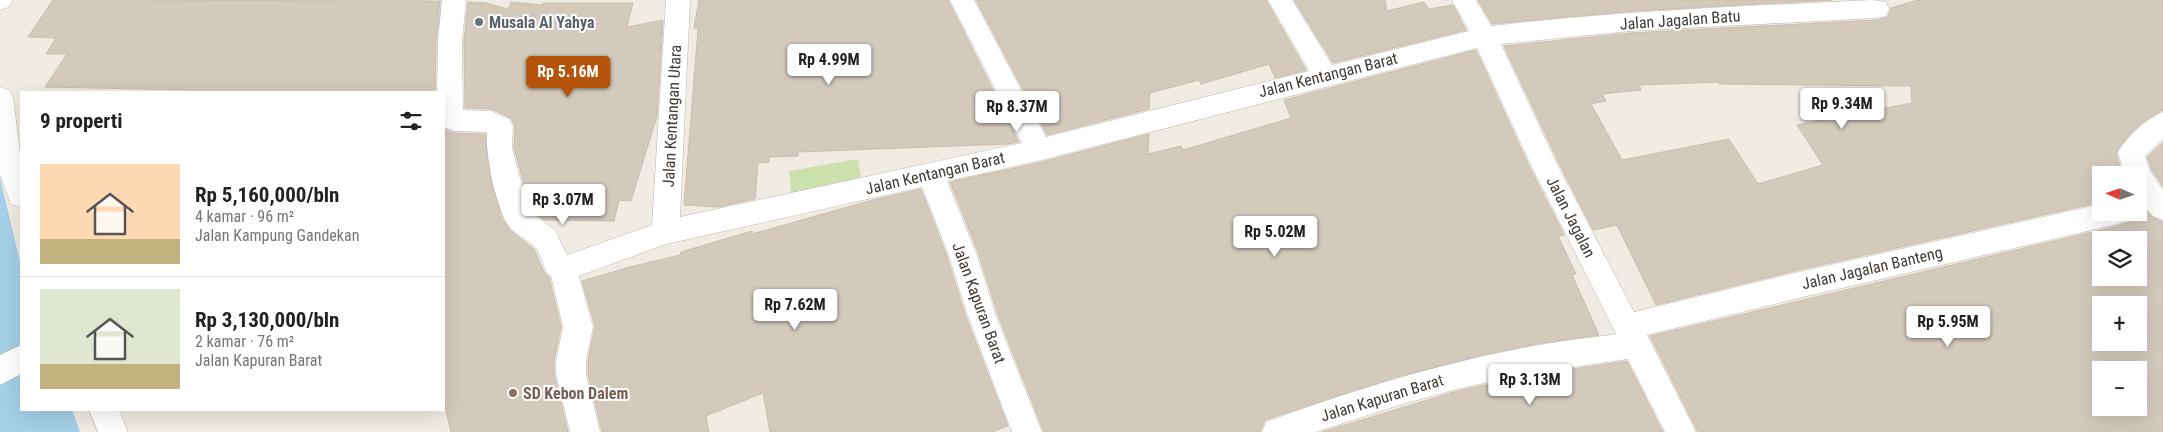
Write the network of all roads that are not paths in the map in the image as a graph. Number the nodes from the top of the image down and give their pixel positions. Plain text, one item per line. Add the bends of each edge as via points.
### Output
1 (454, 0) edge
2 (678, 0) edge
3 (962, 0) edge
4 (1280, 0) edge
5 (1464, 0) edge
6 (1877, 9) dead end
7 (1483, 36) junction
8 (1325, 76) junction
9 (0, 97) edge
10 (2163, 123) edge
11 (1038, 150) junction
12 (2136, 166) edge
13 (931, 174) junction
14 (20, 193) edge
15 (2148, 193) edge
16 (2153, 207) edge
17 (2092, 218) edge
18 (665, 232) junction
19 (563, 269) junction
20 (1631, 336) junction
21 (20, 359) edge
22 (0, 371) edge
23 (104, 411) edge
24 (113, 432) edge
25 (585, 432) edge
26 (1027, 432) edge
27 (1278, 432) edge
28 (1681, 432) edge

1 - 19 street via 450,41 450,118 491,122 500,126 499,148 519,219 545,238 557,264
2 - 18 street, Jalan Kentangan Utara
3 - 11 street
4 - 8 street
5 - 7 street, Jalan Jagalan
6 - 7 street, Jalan Jagalan Batu via 1665,21
7 - 8 street, Jalan Kentangan Barat
7 - 20 street, Jalan Jagalan
8 - 11 street, Jalan Kentangan Barat
9 - 14 street via 7,157
10 - 12 street via 2131,153
11 - 13 street, Jalan Kentangan Barat
13 - 18 street, Jalan Kentangan Barat
13 - 26 street, Jalan Kapuran Barat
15 - 16 street
17 - 20 street, Jalan Jagalan Banteng via 1790,287
18 - 19 street, Jalan Kentangan Barat
19 - 25 street via 578,327 570,369
20 - 27 street, Jalan Kapuran Barat via 1426,383 1334,410
20 - 28 street, Jalan Jagalan
21 - 22 street
23 - 24 street

